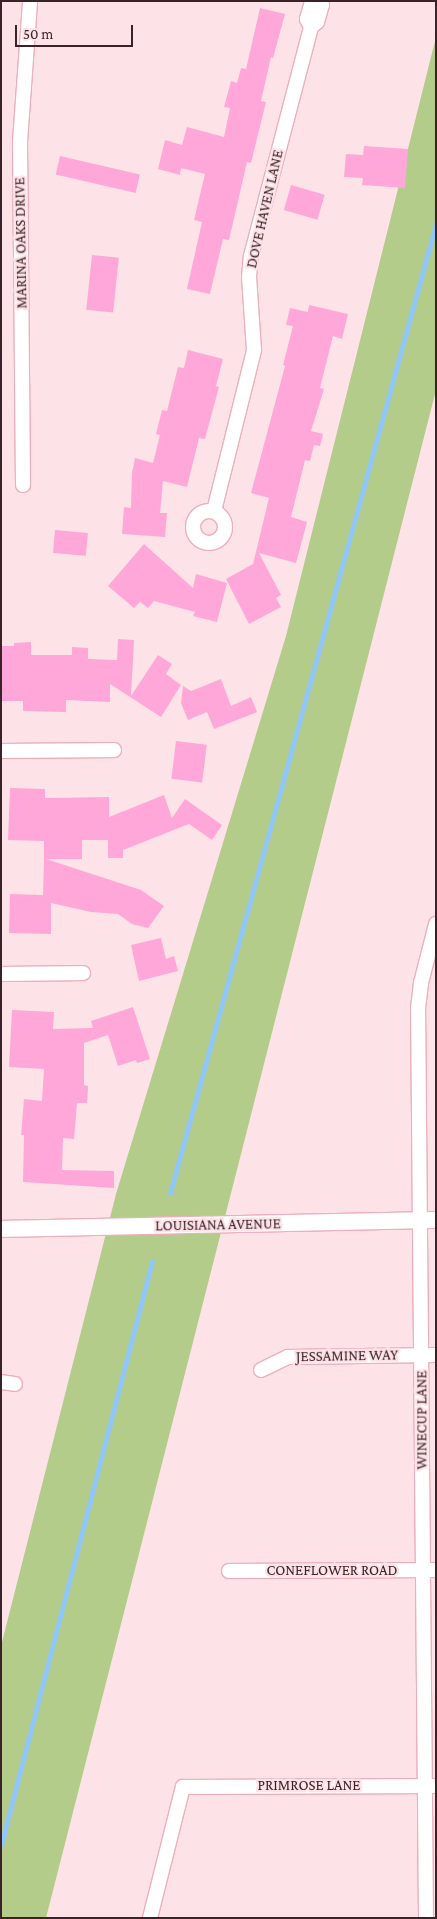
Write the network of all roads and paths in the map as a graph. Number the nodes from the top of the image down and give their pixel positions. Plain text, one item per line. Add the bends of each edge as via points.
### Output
1 (30, 1) edge
2 (312, 1) edge
3 (320, 1) edge
4 (311, 27) junction
5 (23, 484) dead end
6 (214, 511) dead end
7 (114, 750) dead end
8 (1, 751) edge
9 (436, 924) edge
10 (83, 973) dead end
11 (1, 974) edge
12 (428, 1220) edge
13 (1, 1229) edge
14 (436, 1355) edge
15 (421, 1356) junction
16 (260, 1370) dead end
17 (429, 1570) edge
18 (229, 1571) dead end
19 (431, 1786) edge
20 (150, 1918) edge
21 (426, 1918) edge

1 - 5 street, MARINA OAKS DRIVE via 20,142
2 - 4 street, DOVE HAVEN LANE via 307,19
3 - 4 street, DOVE HAVEN LANE via 322,5 317,22
4 - 6 street, DOVE HAVEN LANE via 251,256 249,277 254,350
7 - 8 street
9 - 12 street, WINECUP LANE via 418,1008
10 - 11 street
12 - 13 street, LOUISIANA AVENUE
12 - 15 street, WINECUP LANE
14 - 15 street, JESSAMINE WAY
15 - 16 street, JESSAMINE WAY via 288,1357
15 - 17 street, WINECUP LANE
17 - 18 street, CONEFLOWER ROAD
17 - 19 street, WINECUP LANE
19 - 20 street, PRIMROSE LANE via 183,1787
19 - 21 street, WINECUP LANE

